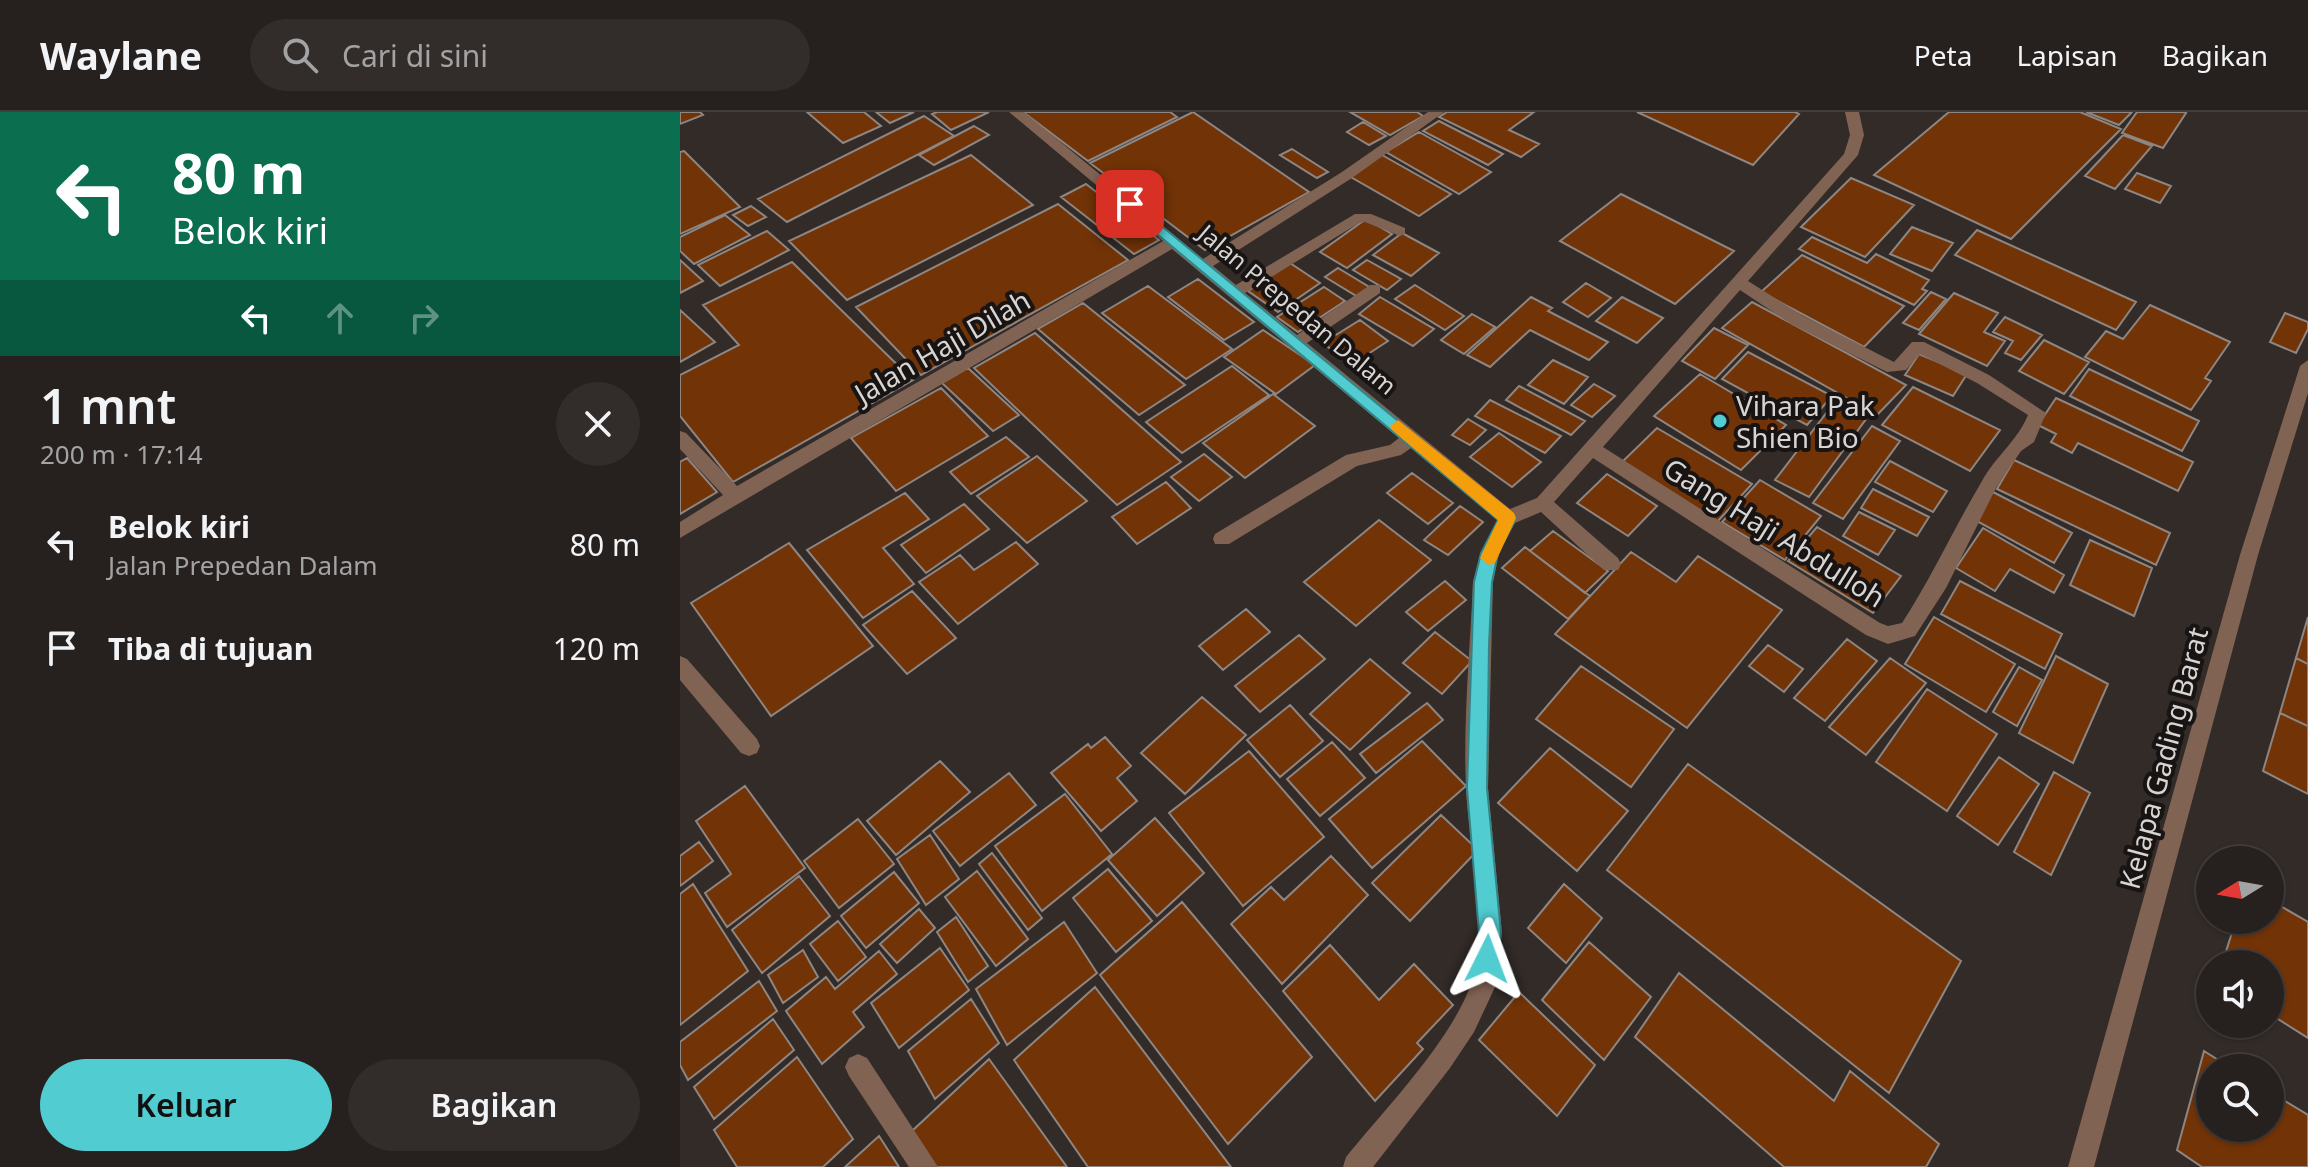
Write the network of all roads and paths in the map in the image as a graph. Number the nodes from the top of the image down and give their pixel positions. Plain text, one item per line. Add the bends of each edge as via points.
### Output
1 (1016, 112) edge
2 (1437, 112) edge
3 (1852, 112) edge
4 (1400, 231) dead end
5 (1175, 241) junction
6 (1204, 265) junction
7 (1737, 281) junction
8 (1375, 289) dead end
9 (1237, 291) junction
10 (1298, 342) junction
11 (2308, 366) edge
12 (680, 438) edge
13 (1412, 438) junction
14 (1591, 448) junction
15 (735, 496) junction
16 (1543, 503) junction
17 (1508, 518) junction
18 (680, 531) edge
19 (1222, 539) dead end
20 (1611, 564) dead end
21 (680, 665) edge
22 (749, 746) dead end
23 (858, 1067) dead end
24 (925, 1167) edge
25 (1356, 1167) edge
26 (2081, 1167) edge

1 - 5 street, Jalan Prepedan Dalam
2 - 6 street
3 - 7 street via 1857,135 1851,155
4 - 9 street via 1366,217 1355,219
5 - 6 street, Jalan Prepedan Dalam
5 - 15 street, Jalan Haji Dilah
6 - 9 street, Jalan Prepedan Dalam
7 - 14 street
7 - 14 street, Gang Haji Abdulloh via 1797,320 1893,368 1918,346 2037,413 2028,437 2015,446 1989,484 1908,630 1888,635 1873,629
8 - 10 street
9 - 10 street, Jalan Prepedan Dalam
10 - 13 street, Jalan Prepedan Dalam
11 - 26 street, Kelapa Gading Barat via 2245,571
12 - 15 street
13 - 17 street, Jalan Prepedan Dalam
13 - 19 street via 1395,450 1352,460
14 - 16 street
15 - 18 street
16 - 17 street
16 - 20 street
17 - 25 street via 1490,553 1483,582 1477,788 1490,933 1484,985 1441,1059
21 - 22 street
23 - 24 street

